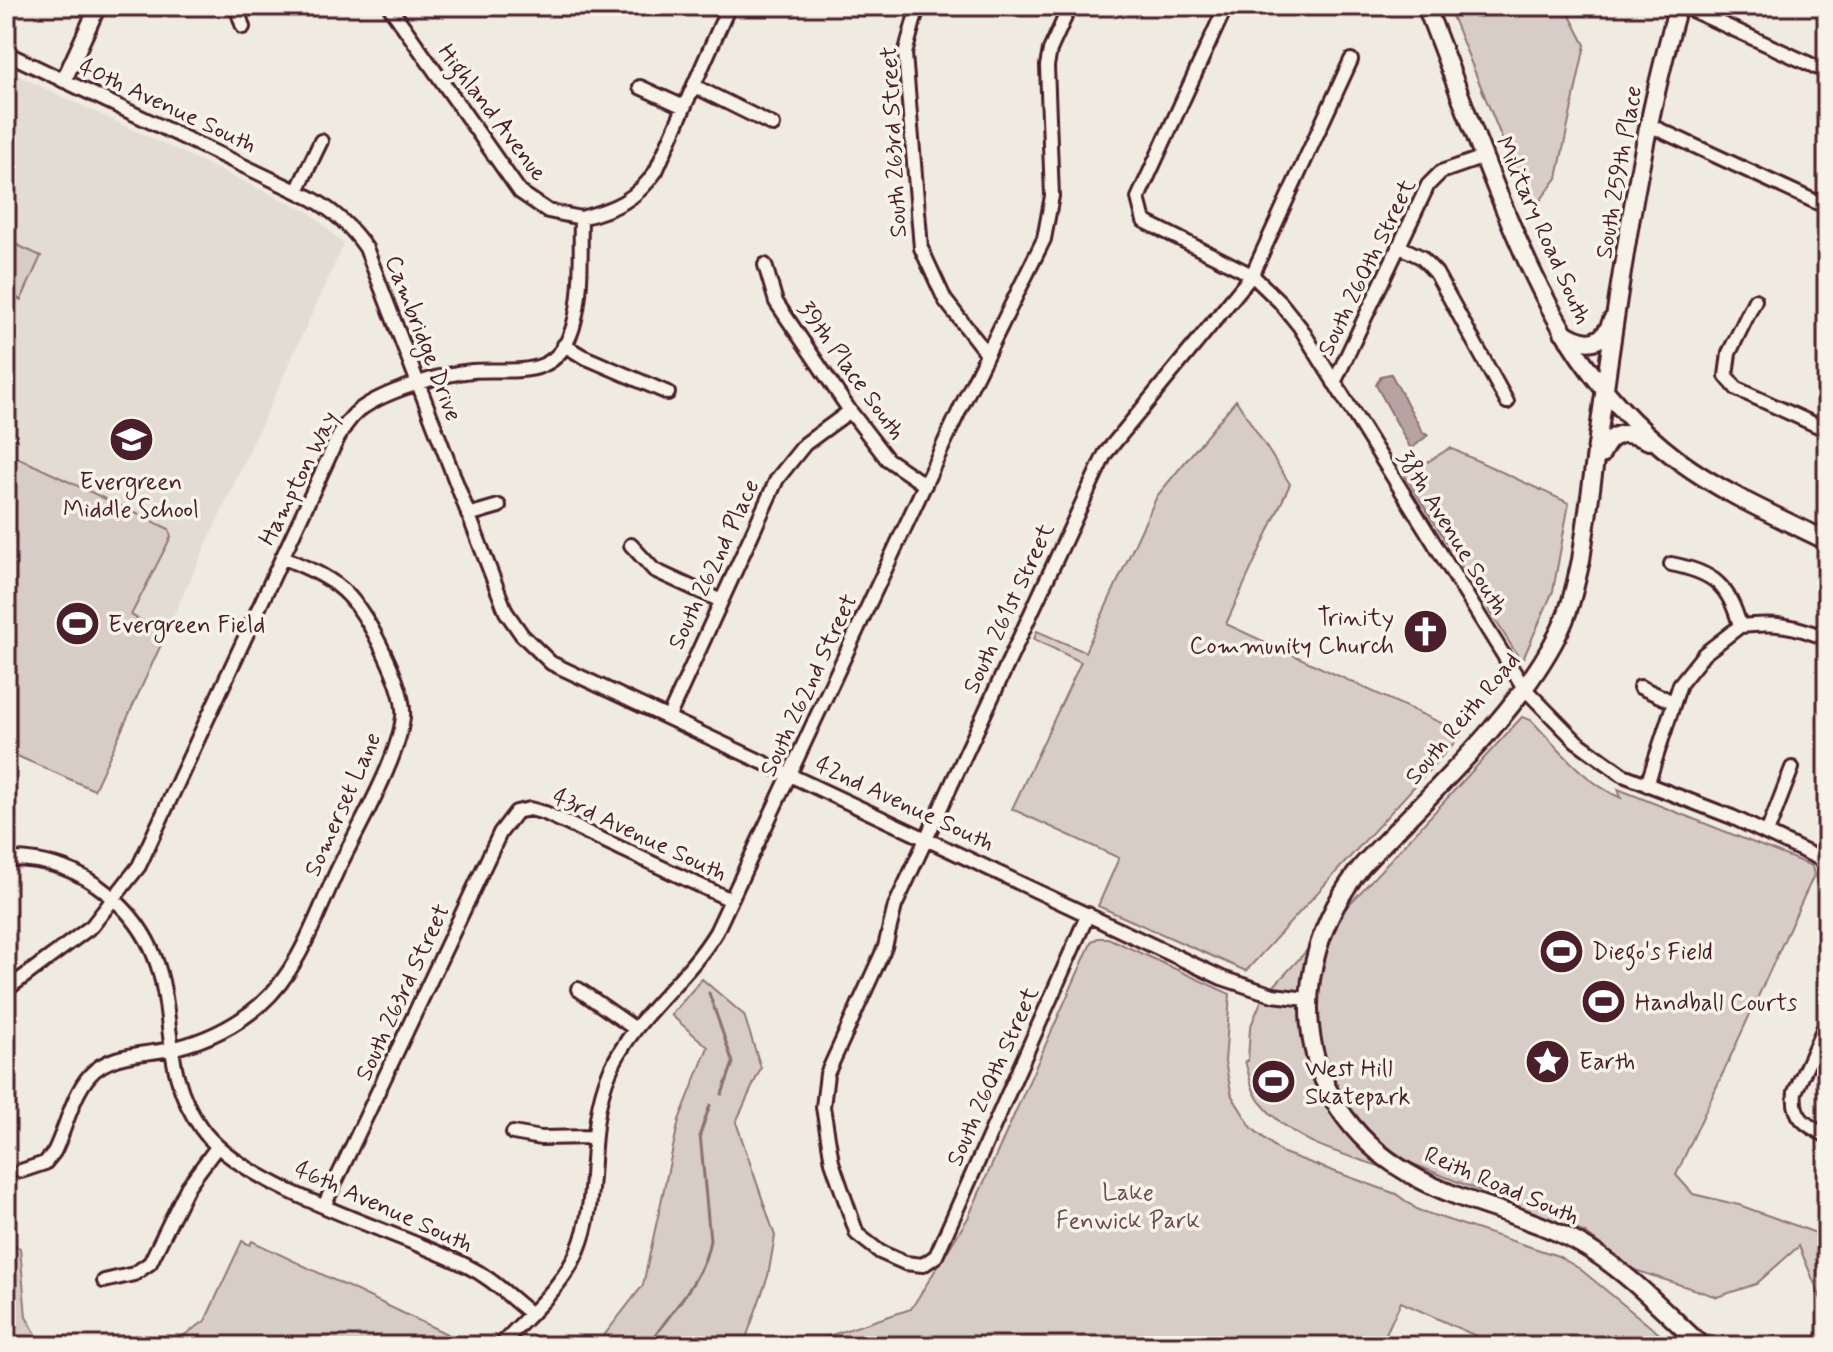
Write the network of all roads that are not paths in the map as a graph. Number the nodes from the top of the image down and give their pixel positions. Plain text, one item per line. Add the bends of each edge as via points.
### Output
1 (98, 6) edge
2 (236, 6) edge
3 (389, 6) edge
4 (729, 6) edge
5 (918, 6) edge
6 (1070, 6) edge
7 (1226, 6) edge
8 (1426, 6) edge
9 (1680, 6) edge
10 (1718, 6) edge
11 (1708, 17) junction
12 (243, 27) dead end
13 (6, 53) edge
14 (1351, 60) dead end
15 (1827, 72) edge
16 (64, 80) junction
17 (694, 86) junction
18 (640, 87) dead end
19 (684, 107) junction
20 (773, 125) dead end
21 (1649, 125) junction
22 (321, 141) dead end
23 (1484, 157) junction
24 (297, 191) junction
25 (311, 198) joint
26 (1827, 207) edge
27 (581, 218) junction
28 (1398, 246) junction
29 (765, 265) dead end
30 (1252, 275) junction
31 (1622, 283) junction
32 (1755, 300) dead end
33 (1559, 329) junction
34 (564, 345) junction
35 (987, 354) junction
36 (1334, 383) junction
37 (420, 384) junction
38 (668, 393) dead end
39 (1606, 395) junction
40 (1507, 402) dead end
41 (850, 411) junction
42 (1827, 430) edge
43 (1662, 448) junction
44 (1594, 471) junction
45 (925, 485) junction
46 (499, 506) dead end
47 (468, 515) junction
48 (1827, 541) edge
49 (631, 545) dead end
50 (282, 557) junction
51 (1671, 564) dead end
52 (719, 600) junction
53 (506, 612) joint
54 (1740, 626) junction
55 (1827, 639) edge
56 (1640, 687) dead end
57 (1524, 688) junction
58 (1673, 702) junction
59 (669, 716) junction
60 (1792, 768) dead end
61 (791, 774) junction
62 (1647, 785) junction
63 (530, 809) joint
64 (1767, 833) junction
65 (925, 836) junction
66 (6, 859) edge
67 (1827, 862) edge
68 (115, 900) junction
69 (731, 900) junction
70 (1088, 914) junction
71 (578, 989) dead end
72 (6, 990) edge
73 (1307, 999) junction
74 (1827, 1021) edge
75 (634, 1028) junction
76 (173, 1048) junction
77 (513, 1133) dead end
78 (1827, 1136) edge
79 (592, 1137) junction
80 (217, 1147) junction
81 (21, 1171) dead end
82 (324, 1206) junction
83 (936, 1256) joint
84 (104, 1281) dead end
85 (530, 1313) junction
86 (502, 1344) dead end
87 (1702, 1346) edge

1 - 16 street
2 - 12 street
3 - 27 street, Highland Avenue via 520,192 548,211
4 - 17 street
5 - 35 street, South 263rd Street via 905,54 921,248 945,300
6 - 35 street, South 262nd Street via 1047,66 1052,196 1044,239
7 - 30 street, 38th Avenue South via 1137,203 1152,228
8 - 23 main road, Military Road South
9 - 11 street
9 - 21 main road, South 259th Place
10 - 11 street
11 - 15 street
13 - 16 street, 40th Avenue South
14 - 30 street, South 261st Street
16 - 24 street, 40th Avenue South
17 - 19 street
17 - 20 street
18 - 19 street
19 - 27 street via 643,190 615,209
21 - 26 street
21 - 31 main road, South 259th Place
22 - 24 street
23 - 28 street, South 260th Street via 1434,178
23 - 33 main road, Military Road South
24 - 25 street, 40th Avenue South
25 - 37 street, Cambridge Drive via 346,223 366,248
27 - 34 street via 576,311
28 - 36 street, South 260th Street
28 - 40 street via 1421,257 1436,273
29 - 41 street, 39th Place South via 776,302
30 - 36 street, 38th Avenue South via 1300,327
30 - 65 street, South 261st Street via 1105,454
31 - 33 main road via 1602,338 1583,343
31 - 39 main road, South 259th Place
32 - 42 street via 1729,353 1726,376 1737,389
33 - 39 main road, Military Road South
34 - 37 street, Hampton Way via 545,365 532,370 454,374
34 - 38 street
35 - 45 street, South 262nd Street
36 - 57 street, 38th Avenue South
37 - 47 street, Cambridge Drive
37 - 50 street, Hampton Way via 366,406 345,425
39 - 43 main road, Military Road South
39 - 44 main road, South Reith Road
41 - 45 street, 39th Place South via 887,459
41 - 52 street, South 262nd Place via 805,444 777,479
43 - 44 main road via 1619,433 1607,441
43 - 48 main road, Military Road South via 1737,498
44 - 57 main road, South Reith Road via 1571,603 1557,637
45 - 61 street, South 262nd Street
46 - 47 street
47 - 53 street, Cambridge Drive
49 - 52 street via 654,570
50 - 68 street, Hampton Way via 139,866
50 - 76 street, Somerset Lane via 349,596 393,674 403,715 389,759 306,939 280,983 225,1030
51 - 54 street via 1720,584 1732,599
52 - 59 street, South 262nd Place
53 - 59 street, 42nd Avenue South via 551,663
54 - 55 street via 1772,622
54 - 58 street via 1692,667
56 - 58 street
57 - 62 street, 38th Avenue South via 1605,765
57 - 73 main road, South Reith Road via 1344,890 1320,938
58 - 62 street
59 - 61 street, 42nd Avenue South
60 - 64 street
61 - 65 street, 42nd Avenue South
61 - 69 street, South 262nd Street
62 - 64 street, 38th Avenue South
63 - 69 street, 43rd Avenue South
63 - 82 street, South 263rd Street via 516,812 506,823
64 - 67 street, 38th Avenue South
65 - 70 street, 42nd Avenue South
65 - 83 street, South 261st Street via 895,906 885,947 823,1089 832,1162 849,1219 861,1238 898,1260 923,1265
66 - 68 street via 70,869
68 - 72 street, Hampton Way via 56,956
68 - 76 street via 136,920 160,965
69 - 75 street, South 262nd Street via 702,955
70 - 73 street, 42nd Avenue South via 1230,982
70 - 83 street, South 260th Street
71 - 75 street
73 - 87 main road, Reith Road South via 1313,1050 1334,1099 1380,1154 1421,1180 1586,1247
74 - 78 street via 1795,1092 1795,1112 1802,1123
75 - 79 street, South 262nd Street via 609,1072
76 - 80 street via 191,1111
76 - 81 street, Somerset Lane via 107,1062 90,1075 54,1152 45,1163
77 - 79 street
79 - 85 street, South 262nd Street via 587,1219 579,1249 561,1281
80 - 82 street, 46th Avenue South
80 - 84 street via 188,1186 150,1263 134,1274
82 - 85 street, 46th Avenue South via 466,1265
85 - 86 street, South 262nd Street

